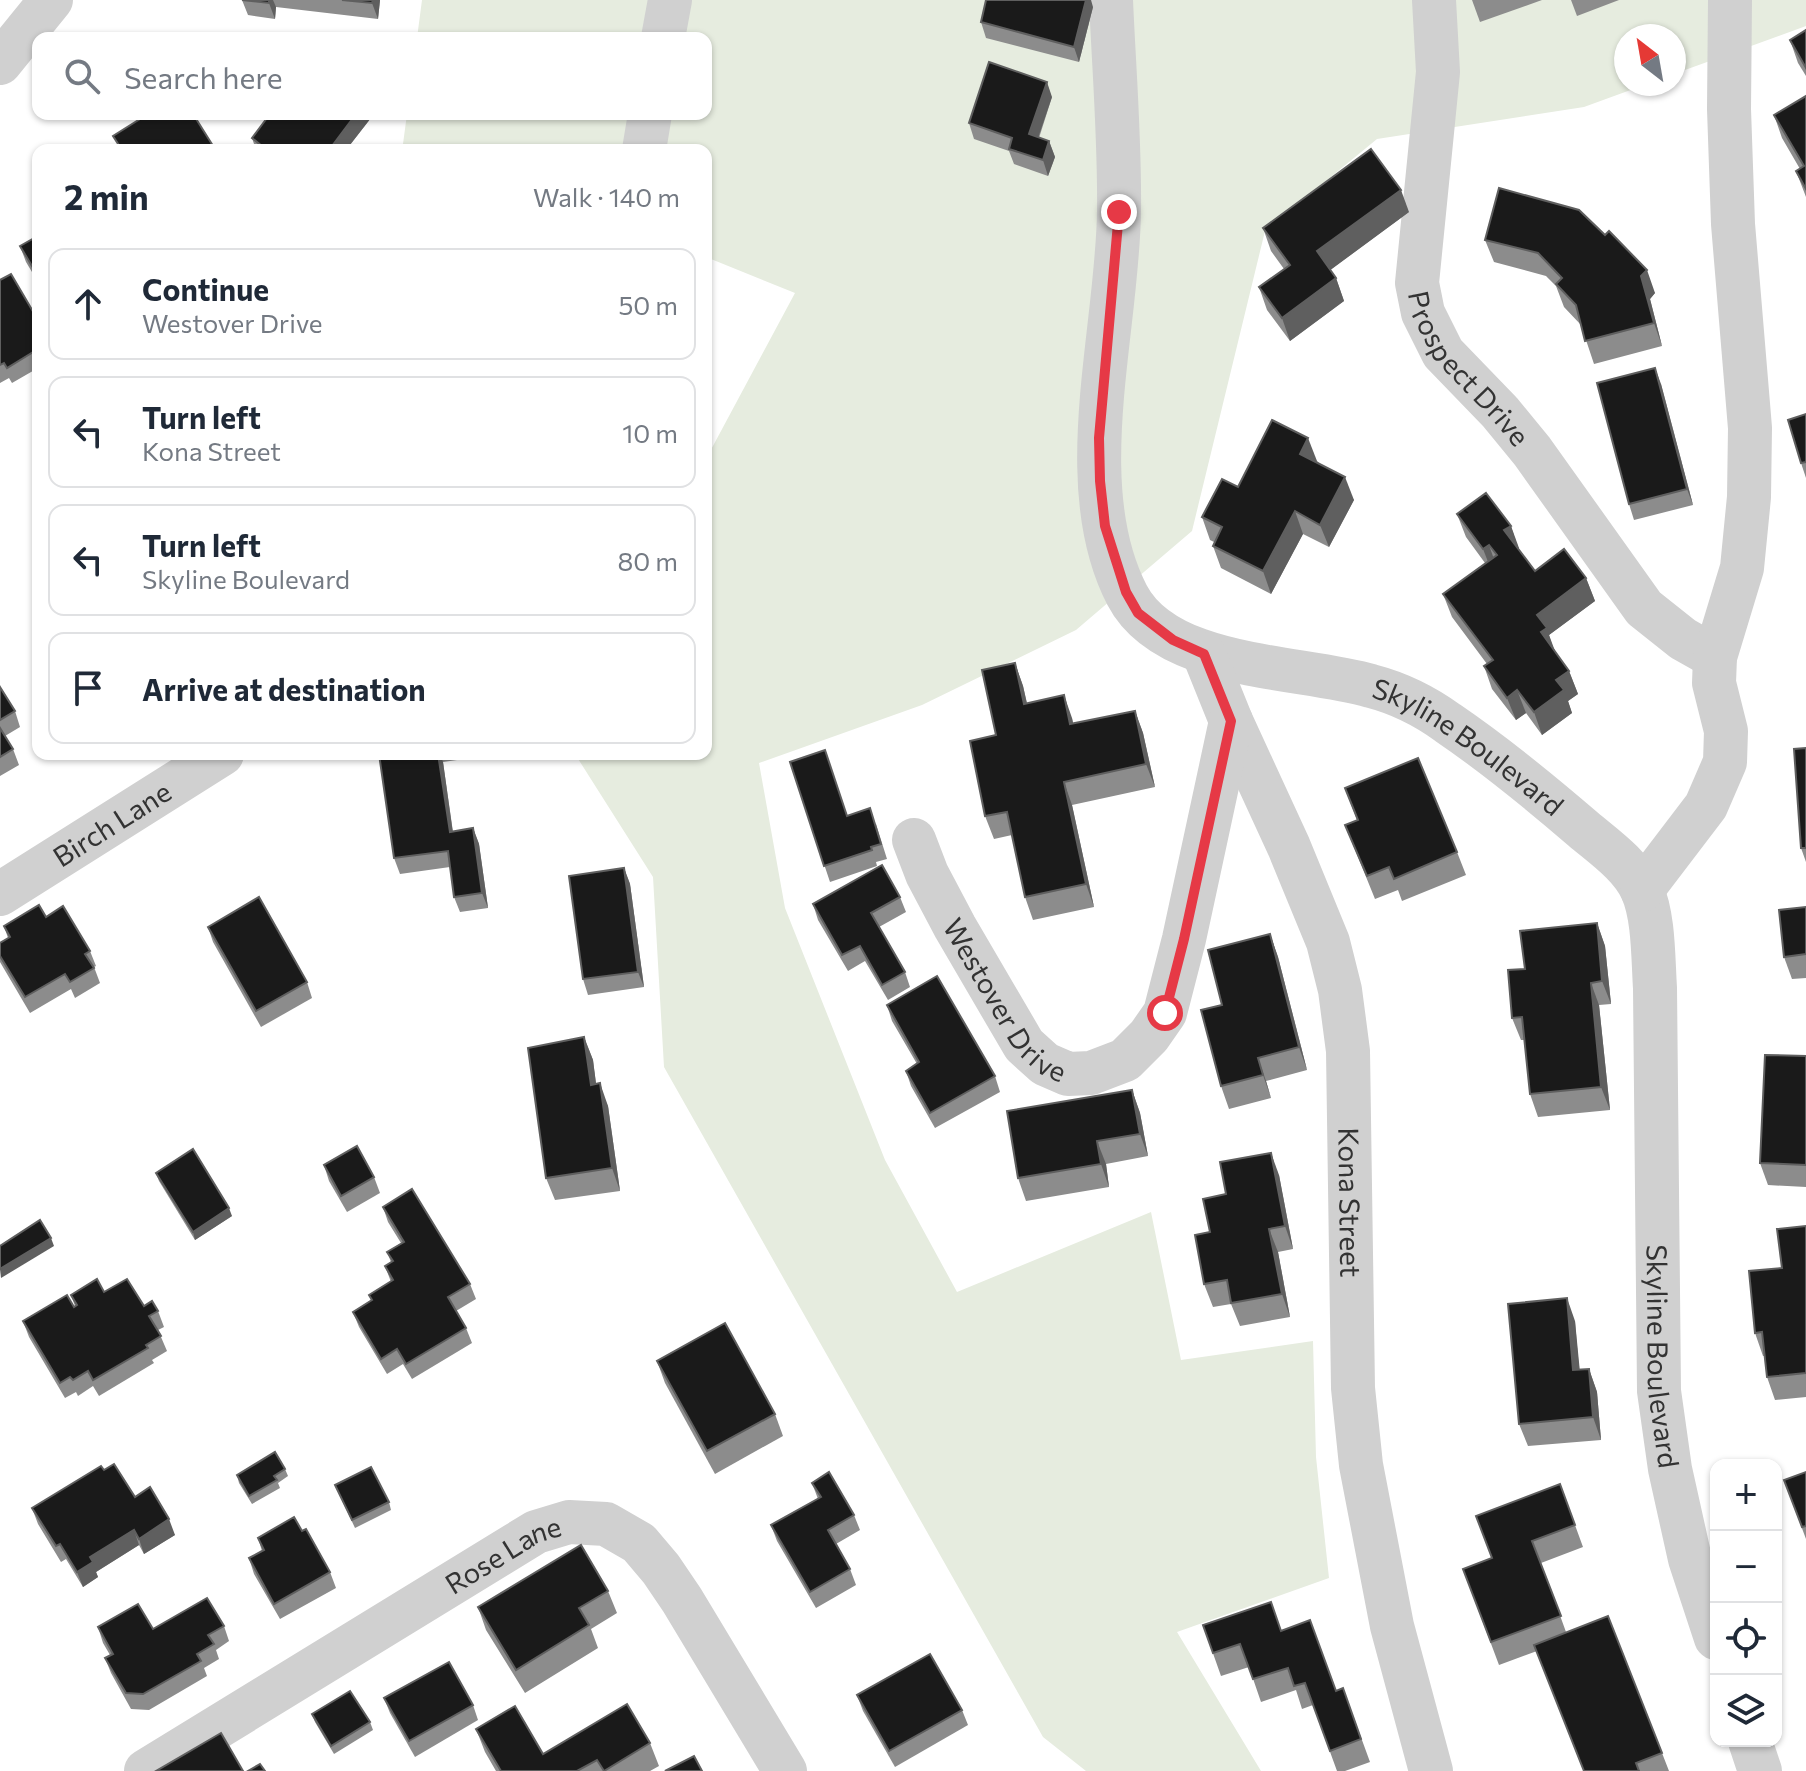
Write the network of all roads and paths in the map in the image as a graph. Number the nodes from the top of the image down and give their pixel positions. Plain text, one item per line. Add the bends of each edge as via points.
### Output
1 (51, 0) edge
2 (670, 0) edge
3 (1111, 0) edge
4 (1434, 0) edge
5 (1730, 0) edge
6 (664, 32) edge
7 (0, 63) edge
8 (649, 120) edge
9 (645, 144) edge
10 (1204, 654) junction
11 (1715, 657) junction
12 (1231, 721) junction
13 (212, 760) edge
14 (914, 840) dead end
15 (1642, 890) junction
16 (0, 894) edge
17 (1710, 1620) edge
18 (1752, 1747) edge
19 (146, 1771) edge
20 (785, 1771) edge
21 (1431, 1771) edge
22 (1760, 1771) edge

1 - 7 street
2 - 6 street
3 - 10 street, Skyline Boulevard via 1119,212 1099,438 1105,526 1138,613 1173,640
4 - 11 street, Prospect Drive via 1438,72 1417,283 1423,313 1443,353 1532,451 1644,608
5 - 11 street via 1733,224 1750,428 1749,497 1742,568
8 - 9 street
10 - 12 street, Kona Street
10 - 15 street, Skyline Boulevard via 1373,686 1417,704 1546,797 1616,857
11 - 15 street via 1725,762 1706,806
12 - 14 street, Westover Drive via 1165,1013 1125,1060 1091,1073 1068,1074 1045,1064 1024,1045 955,927
12 - 21 street, Kona Street via 1328,942 1340,990 1348,1051 1353,1388 1361,1465 1392,1626
13 - 16 street, Birch Lane
15 - 17 street, Skyline Boulevard via 1655,988 1659,1391 1690,1559
18 - 22 street
19 - 20 street, Rose Lane via 536,1532 569,1522 606,1524 646,1551 682,1600

